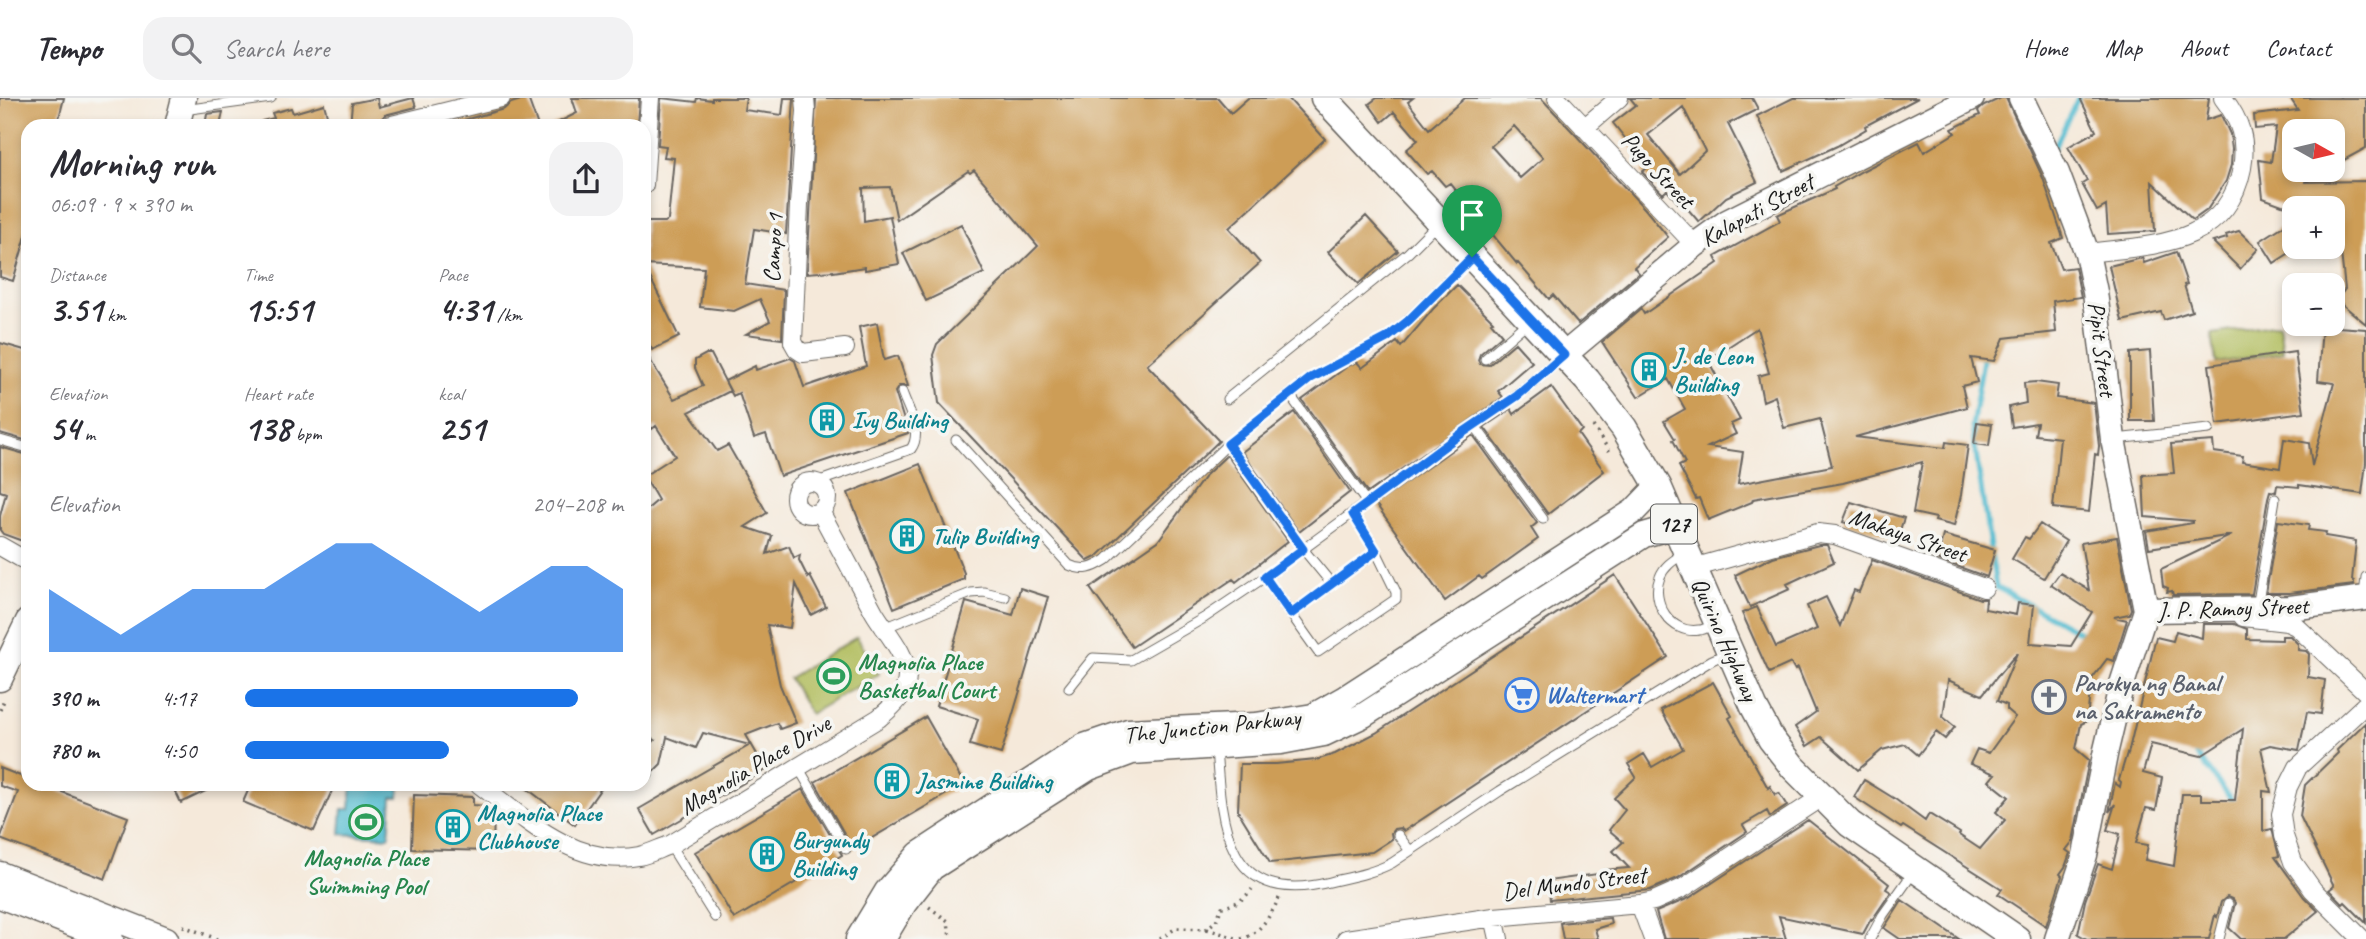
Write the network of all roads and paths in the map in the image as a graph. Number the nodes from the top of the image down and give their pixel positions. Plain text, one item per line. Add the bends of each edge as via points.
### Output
1 (271, 98) edge
2 (501, 98) edge
3 (650, 98) edge
4 (805, 98) edge
5 (1324, 98) edge
6 (1558, 98) edge
7 (1619, 98) edge
8 (1972, 98) edge
9 (2021, 98) edge
10 (2223, 98) edge
11 (181, 111) edge
12 (416, 119) edge
13 (649, 119) edge
14 (1584, 128) junction
15 (1440, 222) junction
16 (1695, 245) junction
17 (2087, 253) junction
18 (1472, 257) junction
19 (1530, 320) junction
20 (845, 348) dead end
21 (1564, 355) junction
22 (1485, 359) dead end
23 (902, 392) dead end
24 (1290, 395) junction
25 (1227, 398) dead end
26 (1587, 419) dead end
27 (1475, 426) junction
28 (2209, 429) dead end
29 (2113, 439) junction
30 (0, 440) edge
31 (956, 440) dead end
32 (1228, 444) junction
33 (21, 446) edge
34 (1618, 463) dead end
35 (817, 482) junction
36 (1658, 486) junction
37 (2275, 499) dead end
38 (1367, 503) junction
39 (820, 511) junction
40 (1353, 514) junction
41 (1543, 519) dead end
42 (1675, 526) junction
43 (0, 547) edge
44 (1303, 549) junction
45 (1376, 551) junction
46 (21, 558) edge
47 (1690, 560) junction
48 (1265, 577) junction
49 (1331, 583) junction
50 (1984, 588) dead end
51 (2365, 591) edge
52 (1005, 597) dead end
53 (2257, 609) junction
54 (2146, 610) junction
55 (2222, 610) junction
56 (1291, 614) junction
57 (1716, 624) junction
58 (884, 628) junction
59 (21, 636) edge
60 (1729, 652) junction
61 (0, 679) edge
62 (1069, 688) dead end
63 (2366, 692) edge
64 (2366, 704) edge
65 (1216, 737) junction
66 (798, 767) junction
67 (488, 791) edge
68 (1823, 796) junction
69 (1398, 835) dead end
70 (670, 845) junction
71 (846, 849) dead end
72 (1410, 851) junction
73 (1915, 869) junction
74 (0, 874) edge
75 (1259, 879) junction
76 (1284, 886) junction
77 (0, 897) edge
78 (906, 900) junction
79 (1640, 904) junction
80 (2228, 904) dead end
81 (1494, 917) junction
82 (715, 918) dead end
83 (1206, 929) junction
84 (1374, 937) edge
85 (111, 939) edge
86 (166, 939) edge
87 (858, 939) edge
88 (883, 939) edge
89 (950, 939) edge
90 (1160, 939) edge
91 (1240, 939) edge
92 (1346, 939) edge
93 (1499, 939) edge
94 (1653, 939) edge
95 (1871, 939) edge
96 (2017, 939) edge
97 (2057, 939) edge
98 (2218, 939) edge
99 (2362, 939) edge

1 - 11 lane
2 - 12 street
3 - 13 street
4 - 20 street, Campo 1 via 793,342 803,354
5 - 15 main road, Quirino Highway / 127
6 - 14 street, Pugo Street
7 - 14 street
8 - 16 street, Kalapati Street via 1727,222
9 - 17 street, Pipit Street via 2057,173
10 - 17 street via 2238,120 2244,145 2238,184 2225,207 2188,237
14 - 16 street, Pugo Street
15 - 18 main road, Quirino Highway / 127
15 - 25 lane via 1408,253
16 - 21 street, Kalapati Street
17 - 29 street, Pipit Street
18 - 19 main road, Quirino Highway / 127
18 - 24 lane via 1387,338 1311,378
19 - 21 main road, Quirino Highway / 127
19 - 22 lane
21 - 27 lane
21 - 36 main road, Quirino Highway / 127 via 1608,405
23 - 35 lane via 916,431 914,446
24 - 32 lane
24 - 38 lane
26 - 34 path
27 - 38 lane
27 - 41 lane
28 - 29 lane
29 - 54 street, Pipit Street
30 - 33 lane
31 - 32 lane via 1069,565 1087,570 1106,560
32 - 44 lane
35 - 39 street, Magnolia Place Drive via 827,492
35 - 39 street via 800,485 795,496 803,512
36 - 42 main road, Quirino Highway / 127
36 - 65 street, The Junction Parkway via 1634,511 1343,699 1313,716
37 - 53 lane
38 - 40 lane
39 - 58 street, Magnolia Place Drive
40 - 44 lane
40 - 45 lane
42 - 47 main road, Quirino Highway / 127
42 - 65 street, The Junction Parkway via 1644,535 1364,715 1324,734 1281,742
43 - 46 street
44 - 48 lane
44 - 49 lane
45 - 49 lane
45 - 56 lane via 1396,599 1318,652
47 - 50 street, Makaya Street via 1818,533
47 - 57 main road, Quirino Highway / 127
47 - 57 lane via 1669,564 1660,577 1660,608 1682,629 1698,631
48 - 56 lane
48 - 62 lane via 1131,660 1093,658
49 - 56 lane
51 - 53 street, J. P. Ramoy Street via 2290,608
52 - 58 lane via 971,593
53 - 55 street, J. P. Ramoy Street
54 - 55 street, J. P. Ramoy Street
54 - 97 street, J. P. Ramoy Street via 2118,700 2085,855
55 - 63 street via 2247,619 2296,626
57 - 60 main road, Quirino Highway / 127
58 - 66 street, Magnolia Place Drive via 904,660 903,694 879,718
59 - 61 street
60 - 68 main road, Quirino Highway / 127 via 1771,740
60 - 72 lane via 1500,790
64 - 99 street via 2298,767 2281,814 2293,862 2313,890
65 - 75 lane via 1221,813 1237,859
65 - 78 street, The Junction Parkway via 1084,746 919,854
66 - 70 street, Magnolia Place Drive
66 - 71 lane
67 - 70 street, Magnolia Place Drive via 549,837 582,851 639,856
68 - 73 main road, Quirino Highway / 127 via 1850,824
68 - 79 street, Del Mundo Street via 1683,888
69 - 72 lane
70 - 82 lane
72 - 76 lane via 1379,870 1307,888
73 - 95 lane
73 - 96 main road, Quirino Highway / 127
74 - 86 street
75 - 76 lane
75 - 83 path via 1245,897 1222,907
76 - 91 path via 1265,922 1251,936
77 - 85 street
78 - 87 street, The Junction Parkway
78 - 88 street, The Junction Parkway
78 - 89 path via 948,921
79 - 81 street, Del Mundo Street
79 - 94 street
80 - 98 lane
81 - 84 street, Del Mundo Street
81 - 93 street
83 - 90 path via 1176,928
83 - 91 path
84 - 92 street, Del Mundo Street

